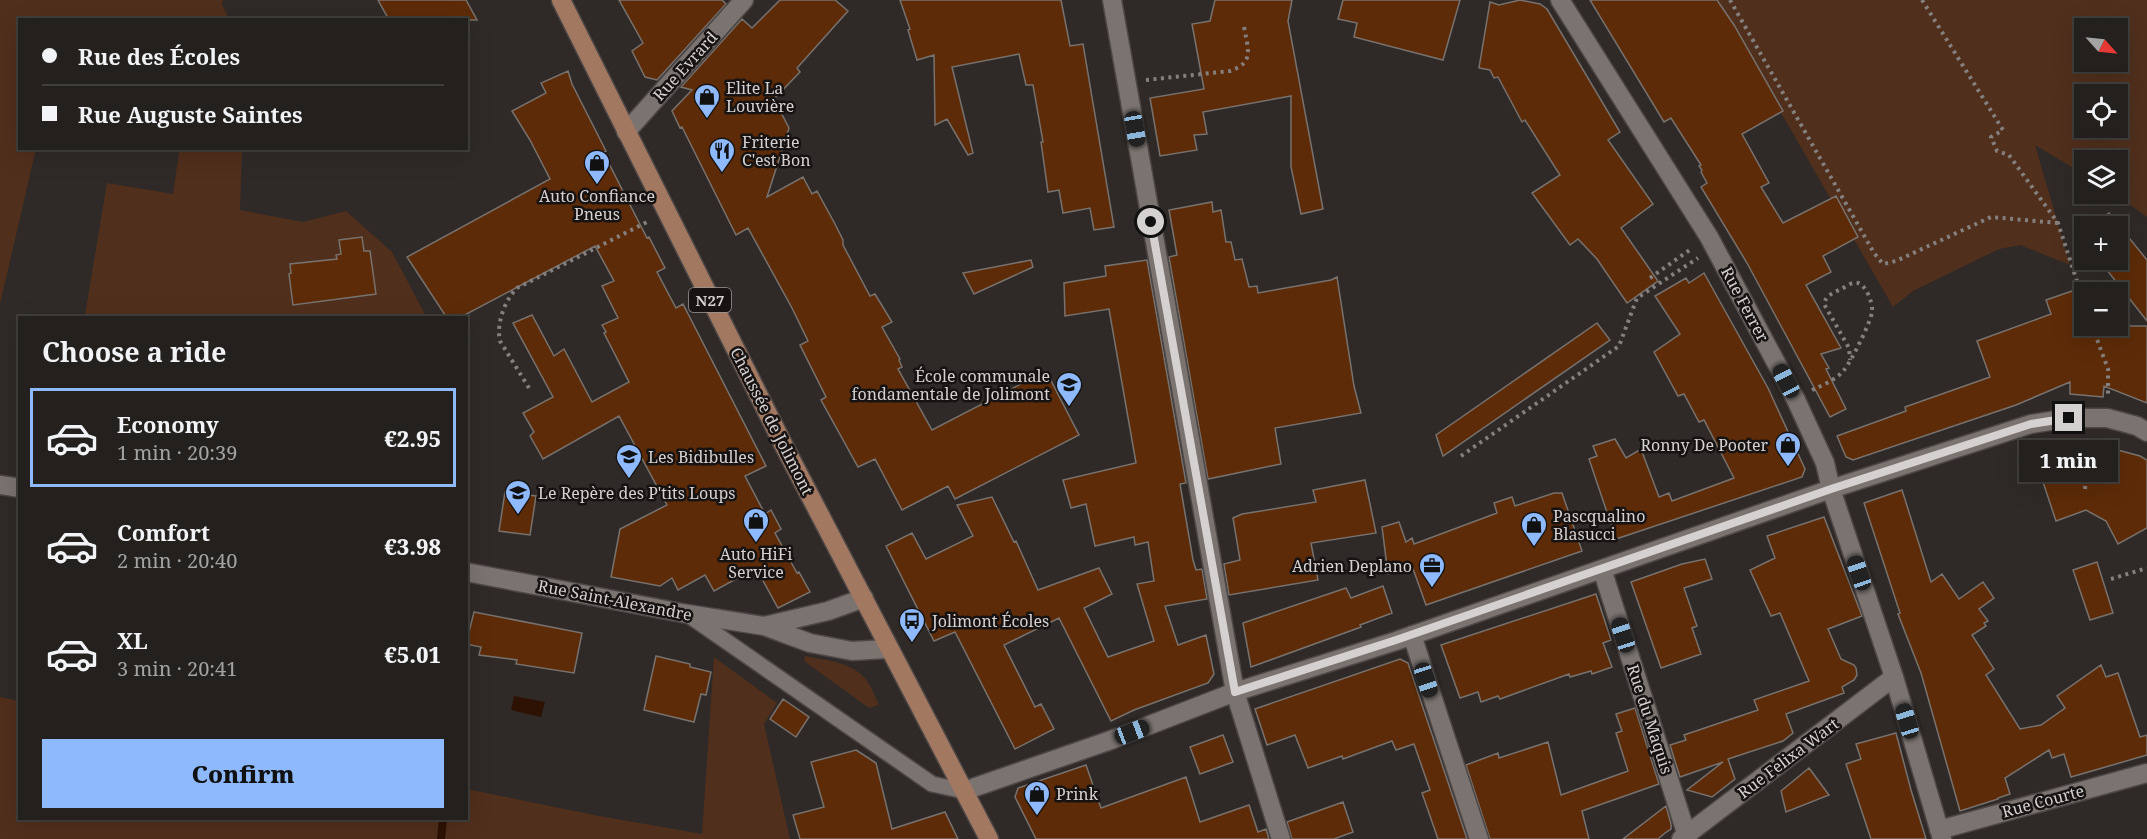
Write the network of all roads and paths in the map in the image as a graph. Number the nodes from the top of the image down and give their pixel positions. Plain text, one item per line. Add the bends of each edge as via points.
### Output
1 (561, 0) edge
2 (744, 0) edge
3 (1112, 0) edge
4 (1560, 0) edge
5 (1730, 0) edge
6 (1922, 0) edge
7 (1244, 26) dead end
8 (1127, 82) junction
9 (626, 132) junction
10 (666, 212) junction
11 (2058, 224) junction
12 (1712, 243) junction
13 (1650, 278) dead end
14 (2077, 282) edge
15 (2096, 336) edge
16 (1850, 360) junction
17 (529, 388) dead end
18 (1796, 399) junction
19 (2100, 418) junction
20 (2147, 432) edge
21 (1461, 456) dead end
22 (0, 485) edge
23 (18, 488) edge
24 (1831, 489) junction
25 (2085, 489) dead end
26 (2147, 568) edge
27 (1602, 569) junction
28 (468, 572) edge
29 (2111, 579) dead end
30 (864, 598) junction
31 (687, 614) junction
32 (764, 626) junction
33 (1412, 635) junction
34 (888, 649) junction
35 (1894, 677) junction
36 (1235, 692) junction
37 (2147, 773) edge
38 (964, 791) junction
39 (1941, 835) edge
40 (1686, 837) edge
41 (989, 839) edge
42 (1281, 839) edge
43 (1479, 839) edge

1 - 9 main road, Chaussée de Jolimont / N27
2 - 9 street, Rue Evrard
3 - 8 street
4 - 12 street, Rue Ferrer
5 - 11 path via 1883,264 1992,217
6 - 11 path via 2003,130 1991,137 1997,151 2009,155
7 - 8 path via 1248,56 1240,67
8 - 36 street
9 - 10 main road, Chaussée de Jolimont / N27
10 - 17 path via 512,292 498,332
10 - 30 main road, Chaussée de Jolimont / N27
11 - 14 path
12 - 13 path
12 - 18 street, Rue Ferrer
12 - 21 path via 1637,298 1619,346
15 - 19 path via 2108,369
16 - 16 path via 1872,311 1859,283 1854,282 1827,297 1824,304 1849,348
16 - 18 path via 1839,375
18 - 24 street, Rue Ferrer via 1825,463
19 - 20 street
19 - 24 street via 2031,424
19 - 25 path
22 - 23 street
24 - 27 street
24 - 35 street, Rue Ferrer
26 - 29 path
27 - 33 street
27 - 40 street, Rue du Maquis
28 - 31 street, Rue Saint-Alexandre
30 - 32 street, Rue Saint-Alexandre
30 - 34 main road, Chaussée de Jolimont / N27
31 - 32 street, Rue Saint-Alexandre
31 - 38 lane via 932,784
32 - 34 street, Rue Saint-Alexandre via 810,643 852,651
33 - 36 street
33 - 43 street
34 - 38 main road, Chaussée de Jolimont / N27
35 - 39 street, Rue Ferrer
35 - 40 street, Rue Felixa Wart
36 - 38 street
36 - 42 street
37 - 39 street, Rue Courte
38 - 41 main road, Chaussée de Jolimont / N27

